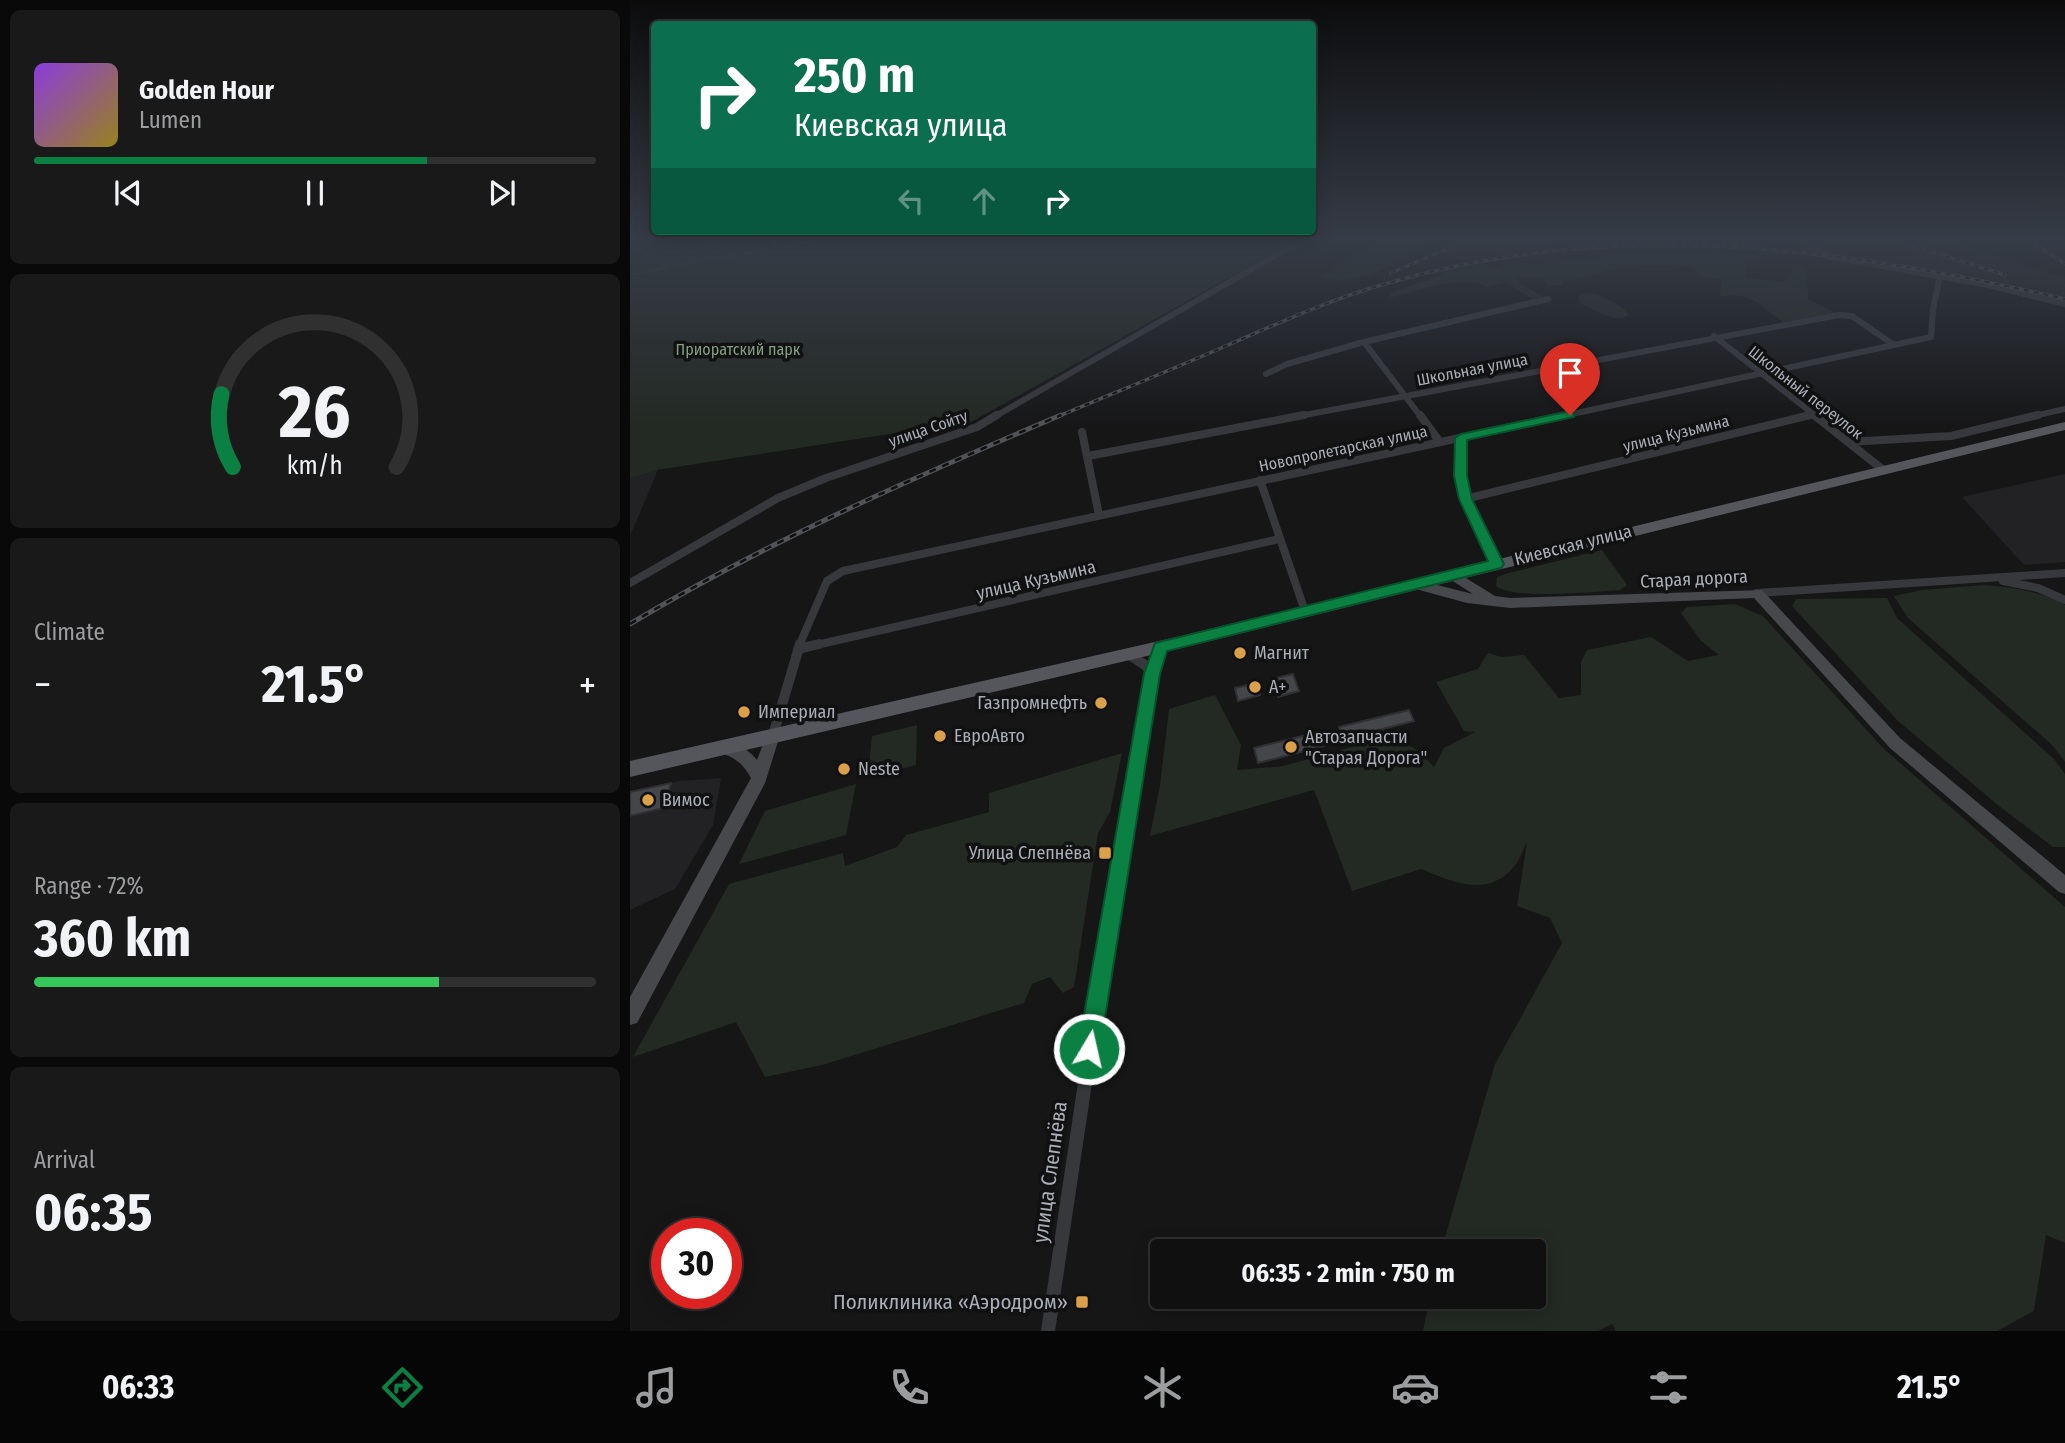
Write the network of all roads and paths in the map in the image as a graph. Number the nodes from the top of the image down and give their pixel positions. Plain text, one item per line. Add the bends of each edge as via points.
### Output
1 (1193, 303) edge
2 (1530, 303) edge
3 (1934, 303) edge
4 (1714, 336) junction
5 (1364, 342) junction
6 (1894, 345) junction
7 (1266, 374) dead end
8 (1761, 374) junction
9 (1406, 396) junction
10 (2065, 409) edge
11 (1812, 415) junction
12 (2065, 426) edge
13 (1082, 432) dead end
14 (1461, 438) junction
15 (1440, 442) junction
16 (1848, 442) junction
17 (1087, 456) junction
18 (1882, 469) junction
19 (1260, 480) junction
20 (1465, 499) junction
21 (1099, 515) junction
22 (1279, 540) junction
23 (1490, 566) junction
24 (2065, 573) edge
25 (1453, 575) junction
26 (1975, 578) junction
27 (630, 583) edge
28 (1417, 585) junction
29 (1757, 593) junction
30 (1467, 598) junction
31 (2065, 600) edge
32 (1496, 602) junction
33 (1305, 611) junction
34 (1161, 647) junction
35 (799, 649) junction
36 (1128, 654) junction
37 (1152, 674) junction
38 (773, 735) junction
39 (723, 747) junction
40 (630, 769) edge
41 (759, 778) junction
42 (2065, 886) edge
43 (630, 1016) edge
44 (1048, 1331) edge

1 - 27 street, улица Сойту via 977,427 778,498
2 - 5 street
3 - 6 street, Новопролетарская улица via 1931,337
4 - 6 street, Школьная улица via 1839,315 1852,316
4 - 8 street, Школьный переулок
4 - 9 street, Школьная улица
5 - 7 street via 1287,363
5 - 9 street
6 - 8 street, Новопролетарская улица
8 - 11 street, Школьный переулок
8 - 14 street, Новопролетарская улица
9 - 15 street
9 - 17 street, Школьная улица
10 - 16 street via 1951,436
11 - 16 street, Школьный переулок
11 - 20 street, улица Кузьмина
12 - 18 main road, Киевская улица
13 - 17 street
14 - 15 street, Новопролетарская улица
14 - 20 street
15 - 19 street, Новопролетарская улица
16 - 18 street, Школьный переулок
17 - 21 street
18 - 23 main road, Киевская улица
19 - 21 street, Новопролетарская улица
19 - 22 street
20 - 23 street
21 - 35 street, Новопролетарская улица via 843,571 827,581
22 - 33 street
22 - 35 street, улица Кузьмина
23 - 25 main road, Киевская улица
23 - 32 street via 1480,581
24 - 26 street, Старая дорога
25 - 28 main road, Киевская улица
25 - 30 street
25 - 32 street
26 - 29 street, Старая дорога
26 - 31 street, Старая дорога via 2038,588
28 - 30 street, Старая дорога
28 - 33 main road, Киевская улица
29 - 32 street, Старая дорога
29 - 42 street via 1895,743
30 - 32 street, Старая дорога
33 - 34 main road, Киевская улица
34 - 36 main road, Киевская улица
34 - 37 street, улица Слепнёва
35 - 38 street
36 - 37 street
36 - 38 main road, Киевская улица
37 - 44 street, улица Слепнёва via 1097,993
38 - 39 main road, Киевская улица
38 - 41 street
39 - 40 main road, Киевская улица
39 - 41 street via 751,760
41 - 43 street

